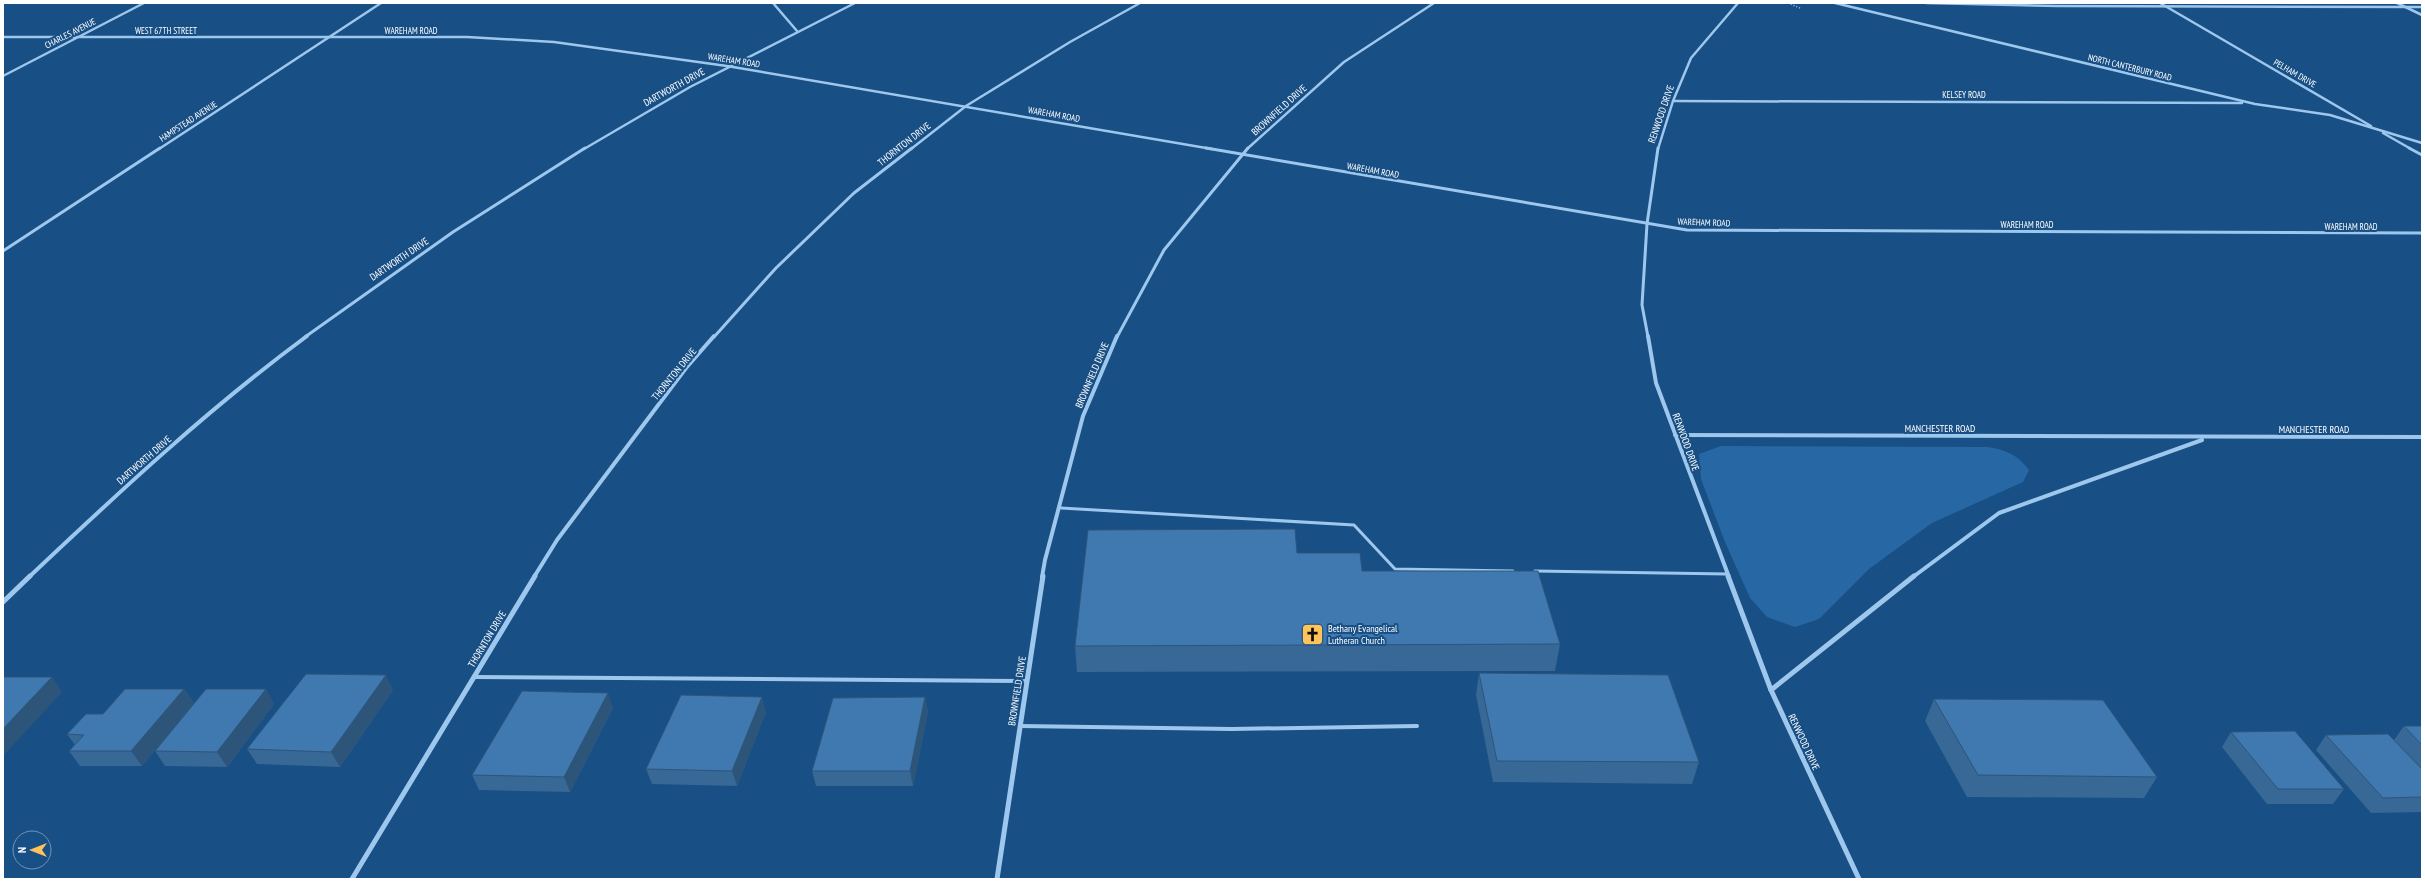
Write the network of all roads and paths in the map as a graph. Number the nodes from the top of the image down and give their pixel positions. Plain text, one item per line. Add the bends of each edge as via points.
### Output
1 (144, 3) edge
2 (381, 3) edge
3 (773, 3) edge
4 (855, 3) edge
5 (1140, 3) edge
6 (1434, 3) edge
7 (1738, 3) edge
8 (1788, 3) edge
9 (1835, 3) edge
10 (1926, 3) edge
11 (2160, 3) edge
12 (2397, 3) edge
13 (2167, 7) junction
14 (1800, 8) dead end
15 (2406, 8) junction
16 (2422, 8) edge
17 (2422, 15) edge
18 (797, 31) junction
19 (3, 37) edge
20 (78, 37) junction
21 (328, 37) junction
22 (727, 66) junction
23 (3, 76) edge
24 (1673, 101) junction
25 (2255, 104) junction
26 (966, 106) junction
27 (2377, 129) junction
28 (2422, 143) edge
29 (1241, 154) junction
30 (2422, 155) edge
31 (1647, 224) junction
32 (2422, 233) edge
33 (3, 251) edge
34 (1675, 435) junction
35 (2206, 438) junction
36 (2422, 438) edge
37 (1061, 508) junction
38 (1521, 571) edge
39 (1529, 571) edge
40 (1727, 574) junction
41 (3, 602) edge
42 (474, 677) junction
43 (1027, 681) junction
44 (1771, 690) junction
45 (1020, 726) junction
46 (1417, 726) dead end
47 (352, 879) edge
48 (997, 879) edge
49 (1859, 879) edge

1 - 20 street, CHARLES AVENUE
2 - 21 street, HAMPSTEAD AVENUE
3 - 18 street
4 - 18 street, DARTWORTH DRIVE
5 - 26 street, THORNTON DRIVE via 1070,42
6 - 29 street, BROWNFIELD DRIVE via 1344,62
7 - 24 street, RENWOOD DRIVE via 1690,58
8 - 14 path
9 - 25 street, NORTH CANTERBURY ROAD
10 - 13 street
11 - 13 street, PELHAM DRIVE
12 - 15 street
13 - 15 street
13 - 27 street, PELHAM DRIVE
15 - 16 street
15 - 17 street
18 - 22 street, DARTWORTH DRIVE
19 - 20 street, WEST 67TH STREET
20 - 21 street, WEST 67TH STREET
20 - 23 street, CHARLES AVENUE
21 - 22 street, WAREHAM ROAD via 467,37 554,42
21 - 33 street, HAMPSTEAD AVENUE
22 - 26 street, WAREHAM ROAD
22 - 41 street, DARTWORTH DRIVE via 602,136 508,195 373,286 229,398 113,498
24 - 25 street, KELSEY ROAD
24 - 31 street, RENWOOD DRIVE via 1655,158
25 - 27 street, NORTH CANTERBURY ROAD via 2330,115
26 - 29 street, WAREHAM ROAD
26 - 42 street, THORNTON DRIVE via 854,193 776,268 686,368 557,540
27 - 28 street, NORTH CANTERBURY ROAD
27 - 30 street, PELHAM DRIVE
29 - 31 street, WAREHAM ROAD
29 - 37 street, BROWNFIELD DRIVE via 1164,250 1120,330 1083,416
31 - 32 street, WAREHAM ROAD via 1695,230
31 - 34 street, RENWOOD DRIVE via 1642,305 1656,383
34 - 35 street, MANCHESTER ROAD
34 - 40 street, RENWOOD DRIVE
35 - 36 street, MANCHESTER ROAD
35 - 44 street, MANCHESTER ROAD via 1999,513 1896,590
37 - 38 lane via 1354,525 1395,569
37 - 43 street, BROWNFIELD DRIVE via 1045,560
39 - 40 lane
40 - 44 street, RENWOOD DRIVE
42 - 43 lane
42 - 47 street, THORNTON DRIVE
43 - 45 street, BROWNFIELD DRIVE
44 - 49 street, RENWOOD DRIVE
45 - 46 lane
45 - 48 street, BROWNFIELD DRIVE

